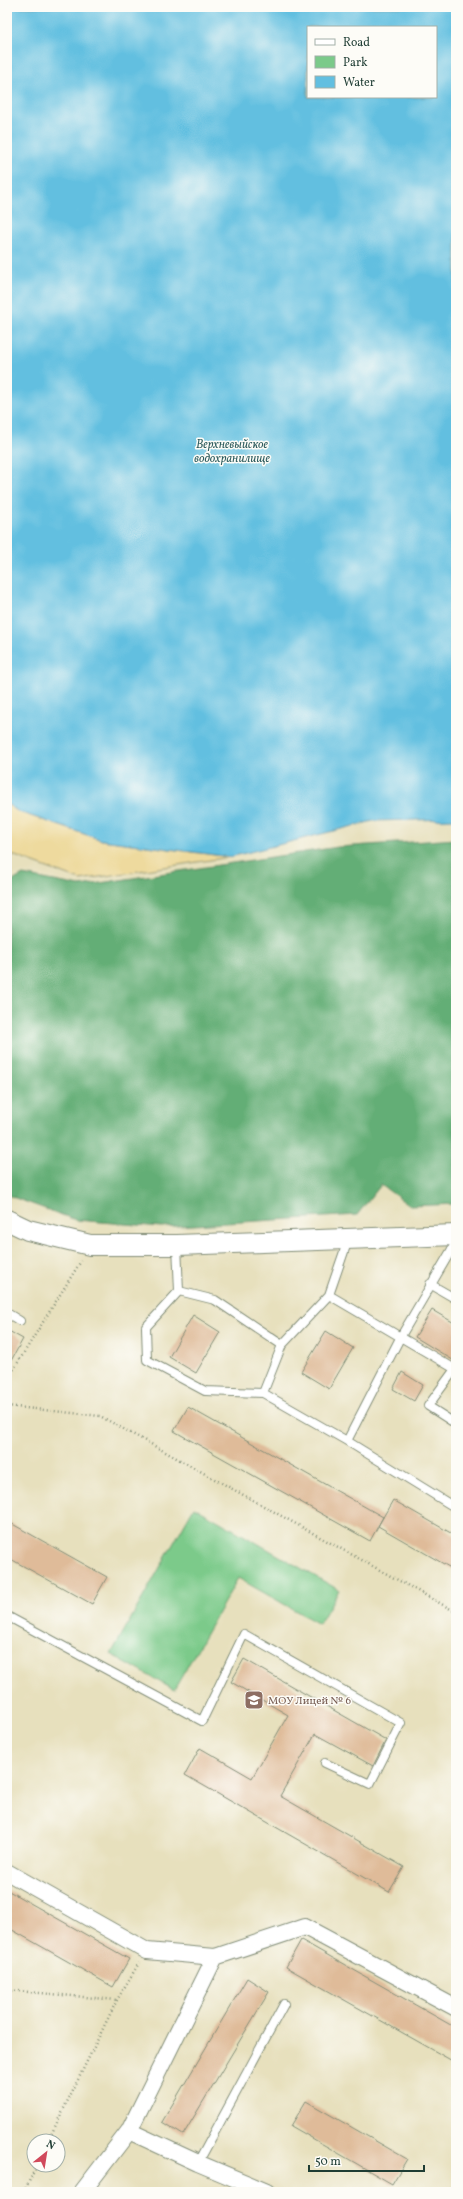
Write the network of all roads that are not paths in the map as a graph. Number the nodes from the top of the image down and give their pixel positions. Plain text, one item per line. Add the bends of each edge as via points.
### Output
1 (7, 1220) edge
2 (456, 1235) edge
3 (348, 1240) junction
4 (456, 1242) edge
5 (177, 1245) junction
6 (430, 1284) junction
7 (179, 1291) junction
8 (329, 1295) junction
9 (456, 1299) edge
10 (7, 1314) edge
11 (20, 1320) dead end
12 (401, 1336) junction
13 (282, 1345) junction
14 (263, 1393) junction
15 (456, 1424) edge
16 (347, 1441) junction
17 (456, 1508) edge
18 (7, 1616) edge
19 (325, 1763) dead end
20 (7, 1872) edge
21 (215, 1957) junction
22 (284, 2004) dead end
23 (456, 2008) edge
24 (129, 2131) junction
25 (198, 2163) junction
26 (82, 2192) edge
27 (267, 2192) edge

1 - 5 street via 28,1230 90,1245
2 - 3 street
3 - 5 street
3 - 8 lane
4 - 6 lane
5 - 7 lane
6 - 9 lane
6 - 12 lane
7 - 13 lane via 215,1300
7 - 14 lane via 146,1328 147,1360 205,1391
8 - 12 lane
8 - 13 lane
10 - 11 lane
12 - 15 lane via 455,1369 428,1406
12 - 16 lane
13 - 14 lane
14 - 16 lane
16 - 17 lane
18 - 19 lane via 202,1721 244,1634 401,1723 370,1784
20 - 21 street via 147,1950
21 - 23 street via 305,1927
21 - 24 street
22 - 25 lane
24 - 25 street
24 - 26 street
25 - 27 street

